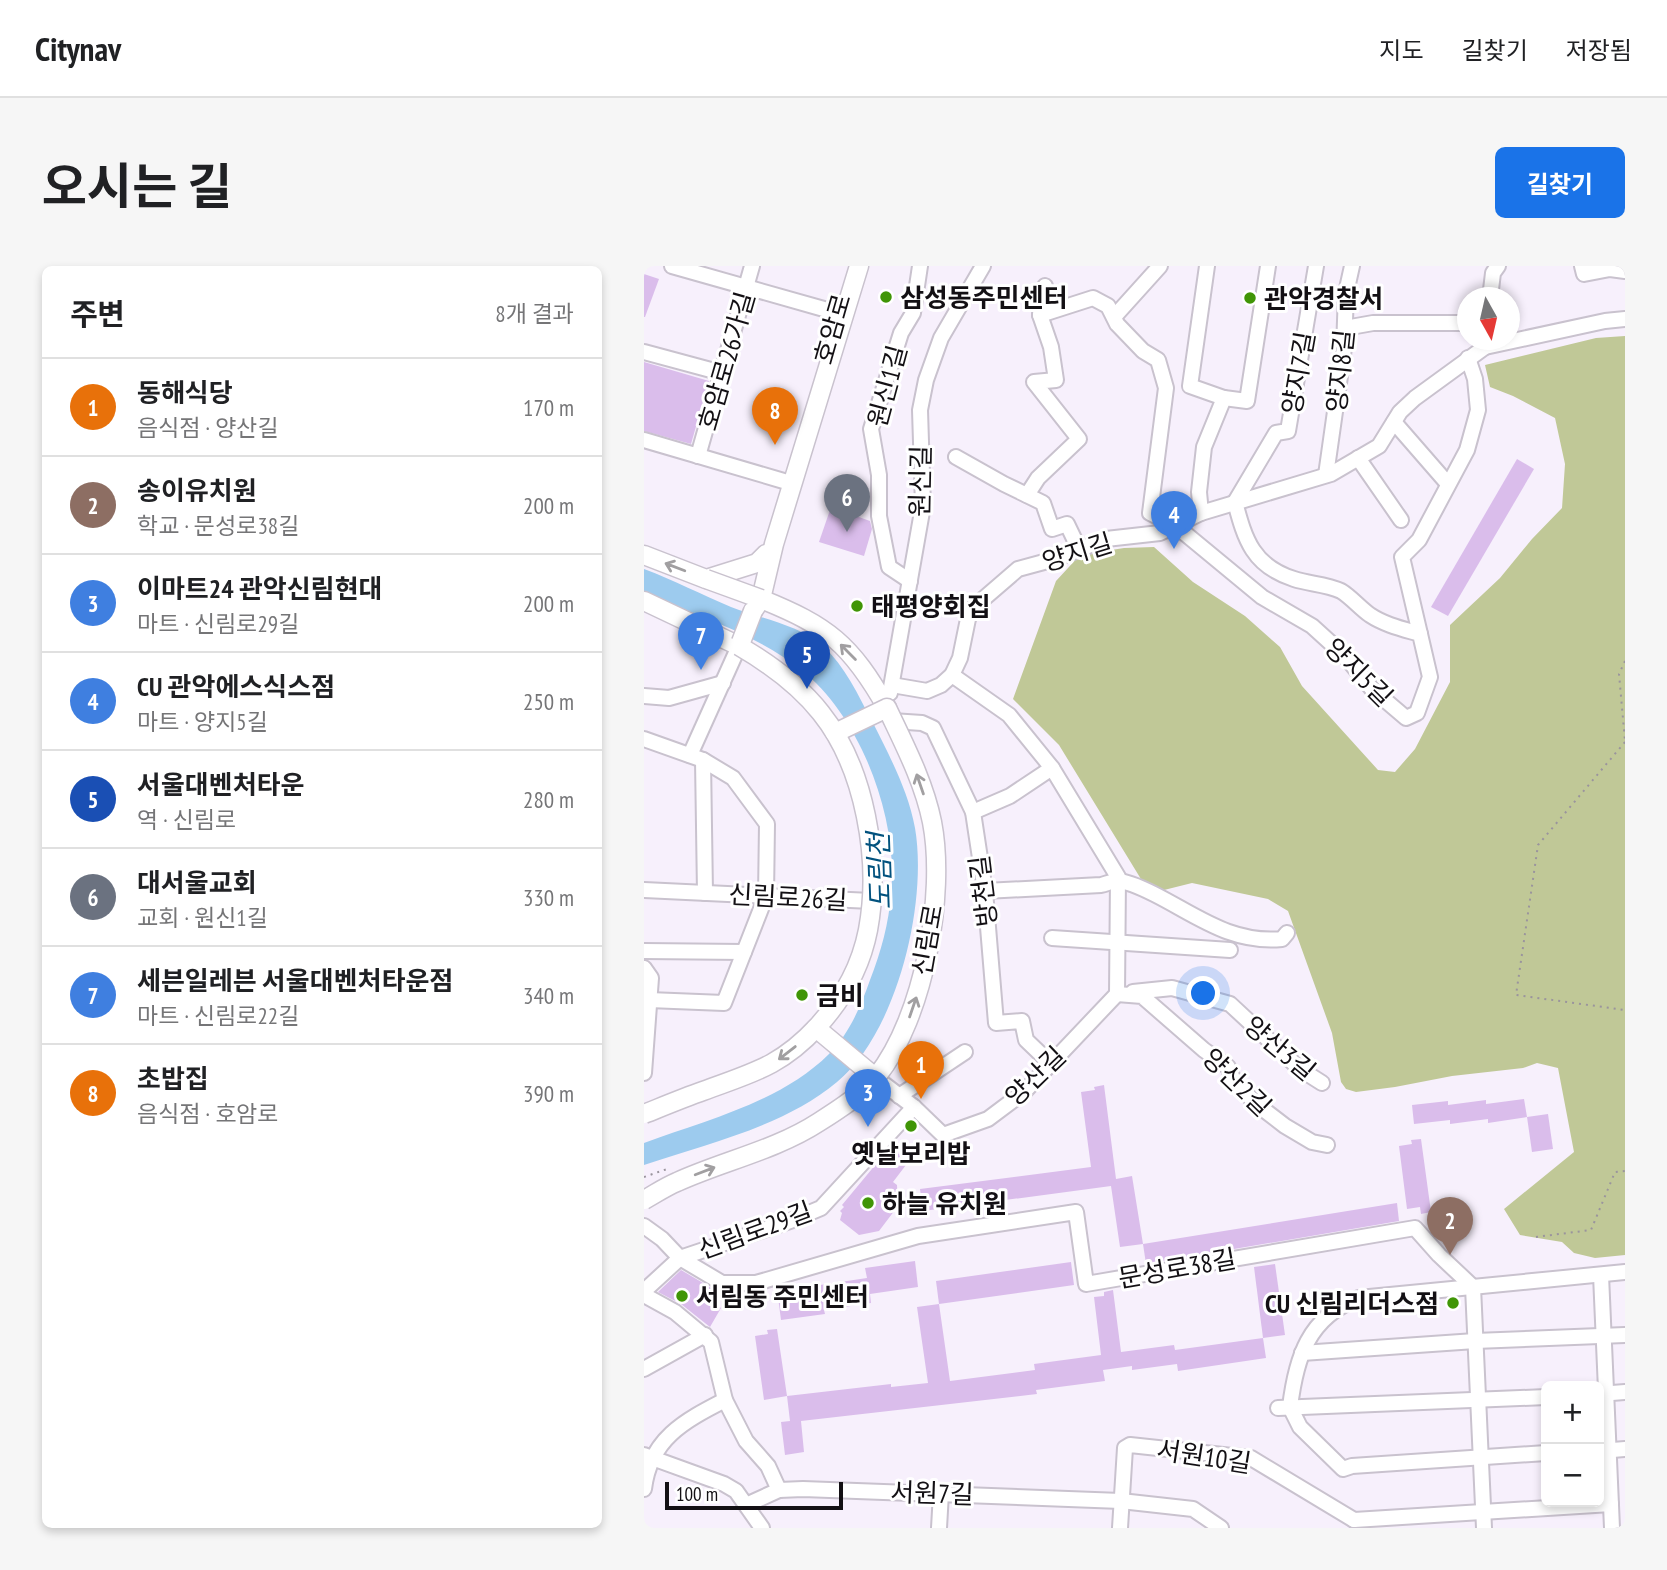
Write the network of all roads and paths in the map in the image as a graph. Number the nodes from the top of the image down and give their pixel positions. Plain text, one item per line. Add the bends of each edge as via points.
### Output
1 (672, 266) edge
2 (752, 266) edge
3 (850, 266) edge
4 (859, 266) edge
5 (920, 266) edge
6 (983, 266) edge
7 (1160, 266) edge
8 (1207, 266) edge
9 (1268, 266) edge
10 (1317, 266) edge
11 (1352, 266) edge
12 (1498, 266) edge
13 (1582, 266) edge
14 (1625, 271) edge
15 (1045, 286) dead end
16 (747, 287) junction
17 (1491, 287) edge
18 (838, 313) junction
19 (1040, 315) junction
20 (1114, 317) junction
21 (1625, 318) edge
22 (1457, 323) edge
23 (1345, 328) junction
24 (1520, 337) edge
25 (1477, 350) edge
26 (644, 352) edge
27 (1468, 358) junction
28 (722, 373) junction
29 (1224, 398) junction
30 (1394, 422) junction
31 (644, 440) edge
32 (698, 456) junction
33 (956, 457) dead end
34 (1358, 458) junction
35 (1326, 475) junction
36 (787, 482) junction
37 (1448, 484) junction
38 (1027, 495) junction
39 (1235, 502) junction
40 (1201, 513) junction
41 (1401, 520) dead end
42 (1176, 526) junction
43 (1079, 550) junction
44 (644, 555) edge
45 (768, 555) junction
46 (706, 579) junction
47 (910, 581) junction
48 (644, 601) edge
49 (756, 603) junction
50 (786, 609) junction
51 (1420, 634) junction
52 (740, 644) junction
53 (1625, 661) edge
54 (952, 675) junction
55 (723, 683) junction
56 (892, 685) junction
57 (644, 696) edge
58 (889, 714) junction
59 (835, 733) junction
60 (644, 738) edge
61 (1625, 741) edge
62 (697, 758) junction
63 (1052, 768) junction
64 (973, 812) junction
65 (1118, 881) junction
66 (644, 890) edge
67 (985, 891) junction
68 (705, 893) junction
69 (766, 896) junction
70 (871, 901) junction
71 (1287, 933) dead end
72 (1052, 938) dead end
73 (1118, 941) junction
74 (1230, 950) dead end
75 (644, 951) edge
76 (744, 952) junction
77 (644, 968) edge
78 (1117, 994) junction
79 (649, 1000) junction
80 (1625, 1010) edge
81 (816, 1028) junction
82 (965, 1052) dead end
83 (1051, 1064) junction
84 (644, 1073) edge
85 (876, 1078) junction
86 (1322, 1083) dead end
87 (900, 1097) junction
88 (914, 1107) junction
89 (644, 1114) edge
90 (1327, 1145) dead end
91 (677, 1166) dead end
92 (1625, 1171) edge
93 (644, 1177) edge
94 (644, 1200) edge
95 (644, 1226) edge
96 (918, 1236) joint
97 (1536, 1237) dead end
98 (680, 1258) junction
99 (1625, 1272) edge
100 (1601, 1275) junction
101 (1473, 1287) junction
102 (644, 1293) edge
103 (705, 1335) junction
104 (1625, 1335) edge
105 (1603, 1336) junction
106 (1475, 1341) junction
107 (1302, 1353) junction
108 (644, 1368) edge
109 (1602, 1381) edge
110 (1625, 1392) edge
111 (1604, 1394) edge
112 (1541, 1397) edge
113 (725, 1400) junction
114 (1478, 1400) junction
115 (1284, 1408) junction
116 (1625, 1449) edge
117 (1604, 1450) edge
118 (1541, 1453) edge
119 (648, 1456) edge
120 (1480, 1456) junction
121 (644, 1489) edge
122 (779, 1490) junction
123 (941, 1493) junction
124 (1121, 1501) junction
125 (1611, 1504) junction
126 (747, 1505) junction
127 (1483, 1512) junction
128 (1354, 1524) edge
129 (762, 1528) edge
130 (939, 1528) edge
131 (1119, 1528) edge
132 (1221, 1528) edge
133 (1484, 1528) edge
134 (1612, 1528) edge

1 - 16 street
2 - 16 street, 호암로26가길
3 - 18 main road, 호암로
4 - 45 main road
5 - 47 street, 원신1길 via 913,313 901,333 871,429 889,567
6 - 47 street, 원신길 via 941,338 926,380 920,410 923,506
7 - 20 street
8 - 29 street via 1190,386
9 - 29 street via 1247,401
10 - 39 street, 양지7길 via 1288,430 1276,433
11 - 23 street, 양지8길
12 - 17 street
13 - 14 street via 1584,274
15 - 19 street
16 - 18 street
16 - 28 street, 호암로26가길
18 - 36 main road, 호암로
19 - 20 street via 1093,298 1108,306
19 - 38 street via 1056,380 1034,382 1079,439 1038,478
20 - 42 street via 1143,351 1158,360 1166,388 1150,513
21 - 24 street, 양지길
22 - 23 street via 1373,323
23 - 35 street, 양지8길
25 - 27 street, 양지길
26 - 28 street
27 - 30 street, 양지길 via 1415,398
27 - 37 street via 1478,410 1467,450
28 - 32 street, 호암로26가길
29 - 40 street via 1204,447
30 - 34 street, 양지길 via 1379,446
30 - 37 street
31 - 32 street
32 - 36 street
33 - 38 street
34 - 35 street, 양지길
34 - 41 street
35 - 39 street, 양지길
36 - 45 main road, 호암로
37 - 51 street via 1419,540 1402,557
38 - 43 street via 1043,503 1052,529 1067,524
39 - 40 street, 양지길
39 - 51 street, 양지5길 via 1247,543 1274,570 1340,591 1372,616
40 - 42 street, 양지길
42 - 43 street, 양지길 via 1160,533 1106,539
42 - 51 street, 양지5길 via 1262,597 1312,626 1406,718 1417,713 1430,677
43 - 54 street, 양지길 via 1018,569 974,607
46 -> 44 main road
45 - 46 main road
45 - 49 main road
45 - 50 main road via 773,584
46 - 49 main road, 신림로, bridge
47 - 56 street, 원신길
48 - 52 main road
49 - 50 main road, 신림로
49 - 52 main road, bridge
58 -> 50 main road, 신림로 via 847,650 817,625
52 - 55 street
52 - 59 main road, bridge via 792,683
53 - 61 path via 1619,674
54 - 56 street via 927,691
54 - 63 street via 1009,715
55 - 57 street via 669,698
55 - 62 street
56 - 58 street, 원신길
58 - 59 main road, bridge
58 - 64 street, 방천길 via 933,728
85 -> 58 main road, 신림로, bridge via 897,1044 917,994 937,889 932,820
59 - 70 main road, bridge via 853,768 862,800
60 - 62 street
61 - 80 path via 1538,845 1516,995
62 - 68 street, 신림로26길
62 - 69 street via 733,778 767,824
63 - 64 street via 1010,796
63 - 65 street
64 - 67 street, 방천길
65 - 67 street
65 - 71 street via 1238,936 1261,941 1282,939
65 - 73 street
66 - 68 street, 신림로26길
67 - 83 street, 방천길 via 996,1023 1022,1021 1026,1040
68 - 69 street, 신림로26길
69 - 70 street, 신림로26길
69 - 76 street
70 - 81 main road, bridge via 859,960 835,1006
72 - 73 street
73 - 74 street
73 - 78 street
75 - 76 street
76 - 79 street via 724,1003
77 - 79 street via 651,978
78 - 83 street, 양산길
78 - 86 street, 양산3길 via 1172,988 1230,1004 1275,1048
78 - 90 street, 양산2길 via 1142,996 1228,1068 1235,1083 1268,1113 1312,1142
79 - 84 street
81 - 85 main road, bridge
81 -> 89 main road, bridge via 791,1051 754,1074
82 - 87 street
83 - 88 street, 양산길 via 988,1119 943,1135
85 - 87 street, 양산길
94 -> 85 main road, 신림로, bridge via 676,1182 816,1124
87 - 88 street, 양산길
88 - 98 street, 신림로29길 via 821,1208
91 - 93 path
92 - 97 path via 1615,1172 1591,1230
95 - 98 street, 신림로29길
96 - 98 street, 신림로29길 via 756,1283 722,1283
96 - 101 street, 문성로38길 via 1076,1212 1086,1284 1415,1228
98 - 102 street, 신림로29길
99 - 100 street
100 - 101 street
100 - 105 street
101 - 106 street
101 - 107 street via 1359,1298 1341,1304 1320,1322
102 - 103 street, 신림로29길
103 - 108 street
103 - 113 street via 711,1342
104 - 105 street
105 - 106 street
105 - 109 street
106 - 107 street
106 - 114 street
107 - 115 street
110 - 111 street
112 - 114 street
113 - 119 street via 686,1420
113 - 122 street
114 - 115 street
114 - 120 street
115 - 120 street via 1343,1469
116 - 117 street
117 - 125 street
118 - 120 street
119 - 121 street
119 - 126 street via 724,1484
120 - 127 street
122 - 123 street, 서원7길
122 - 126 street, 서원7길
123 - 124 street, 서원7길
123 - 130 street
124 - 128 street, 서원10길 via 1125,1448 1130,1445 1251,1458
124 - 131 street
124 - 132 street, 서원7길 via 1193,1509
125 - 127 street
125 - 134 street
126 - 129 street
127 - 128 street
127 - 133 street

